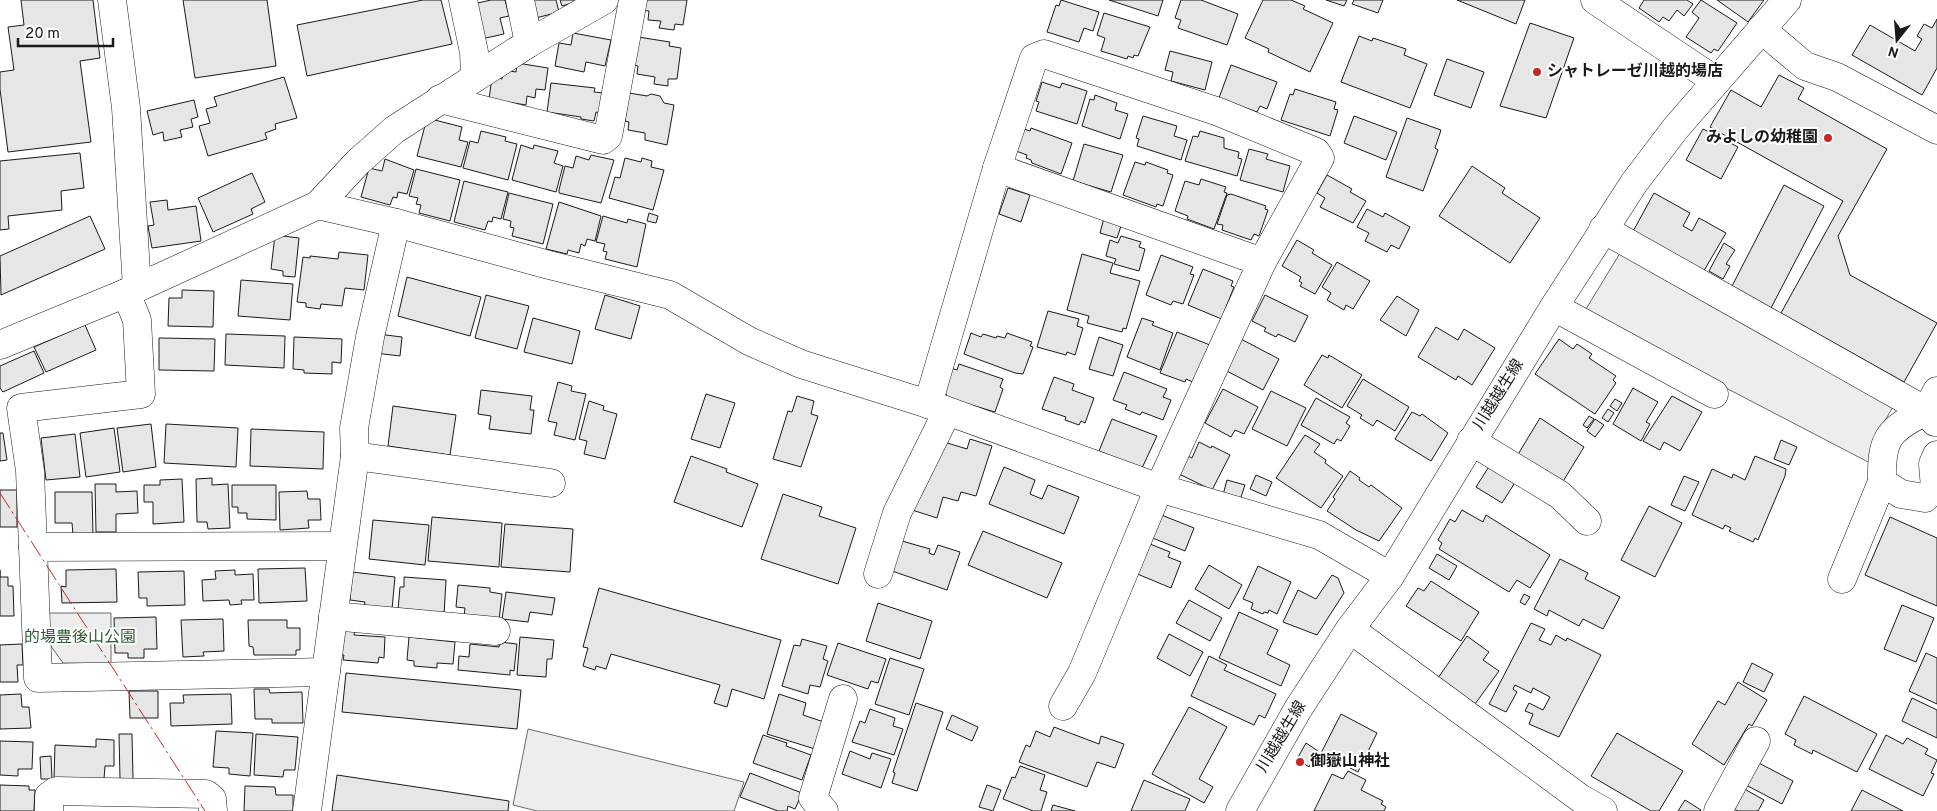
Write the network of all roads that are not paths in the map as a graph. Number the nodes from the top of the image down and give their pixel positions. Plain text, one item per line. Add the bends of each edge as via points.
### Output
1 (112, 0) edge
2 (462, 0) edge
3 (520, 0) edge
4 (633, 0) edge
5 (1595, 0) edge
6 (1787, 0) edge
7 (602, 1) edge
8 (1761, 29) junction
9 (529, 43) junction
10 (475, 77) junction
11 (1716, 81) junction
12 (440, 99) junction
13 (1937, 130) edge
14 (997, 168) junction
15 (318, 205) junction
16 (396, 223) junction
17 (1603, 229) junction
18 (1262, 262) junction
19 (132, 291) junction
20 (1554, 307) junction
21 (0, 345) edge
22 (1714, 394) dead end
23 (937, 408) junction
24 (1934, 409) edge
25 (1471, 441) junction
26 (1937, 455) edge
27 (355, 456) junction
28 (1882, 482) junction
29 (551, 483) dead end
30 (1158, 488) junction
31 (1931, 505) edge
32 (1587, 521) dead end
33 (342, 546) junction
34 (33, 547) junction
35 (878, 574) dead end
36 (1390, 576) junction
37 (1842, 579) dead end
38 (333, 616) junction
39 (1350, 629) junction
40 (496, 630) dead end
41 (326, 672) junction
42 (843, 699) dead end
43 (1064, 706) dead end
44 (1756, 741) dead end
45 (48, 811) edge
46 (212, 811) edge
47 (307, 811) edge
48 (824, 811) edge
49 (1240, 811) edge
50 (1603, 811) edge
51 (1718, 811) edge

1 - 19 street via 126,108
2 - 10 street via 474,52
3 - 9 street
4 - 12 street via 608,136 603,140
5 - 11 street
6 - 8 street, 川越越生線
7 - 9 street
8 - 11 street, 川越越生線
8 - 13 street via 1805,66 1836,77
9 - 10 street
10 - 12 street
11 - 17 street, 川越越生線 via 1634,182
12 - 15 street via 394,130 358,162
14 - 18 street
14 - 18 street via 1034,58 1044,54 1219,112 1316,152 1320,158
14 - 23 street
15 - 16 street
15 - 19 street
16 - 23 street via 549,266 670,295 749,340 801,364
16 - 27 street via 370,337 354,428
17 - 20 street, 川越越生線
17 - 24 street
18 - 30 street
19 - 21 street
19 - 34 street via 141,394 21,408 30,471
20 - 22 street
20 - 25 street, 川越越生線
23 - 30 street
23 - 35 street via 897,513
24 - 28 street via 1902,423 1890,434 1882,457
25 - 32 street via 1560,495
25 - 36 street, 川越越生線
26 - 31 street via 1933,464 1935,488
27 - 29 street
27 - 33 street
28 - 31 street via 1901,494
28 - 37 street
30 - 36 street via 1319,535
30 - 43 street via 1098,636
33 - 34 street
33 - 38 street
34 - 41 street via 38,678
36 - 39 street, 川越越生線
38 - 40 street
38 - 41 street
39 - 49 street, 川越越生線 via 1298,709
39 - 50 street via 1580,798
41 - 47 street
42 - 48 street via 813,798
44 - 51 street
45 - 46 street via 49,796 56,791 206,794 212,799

